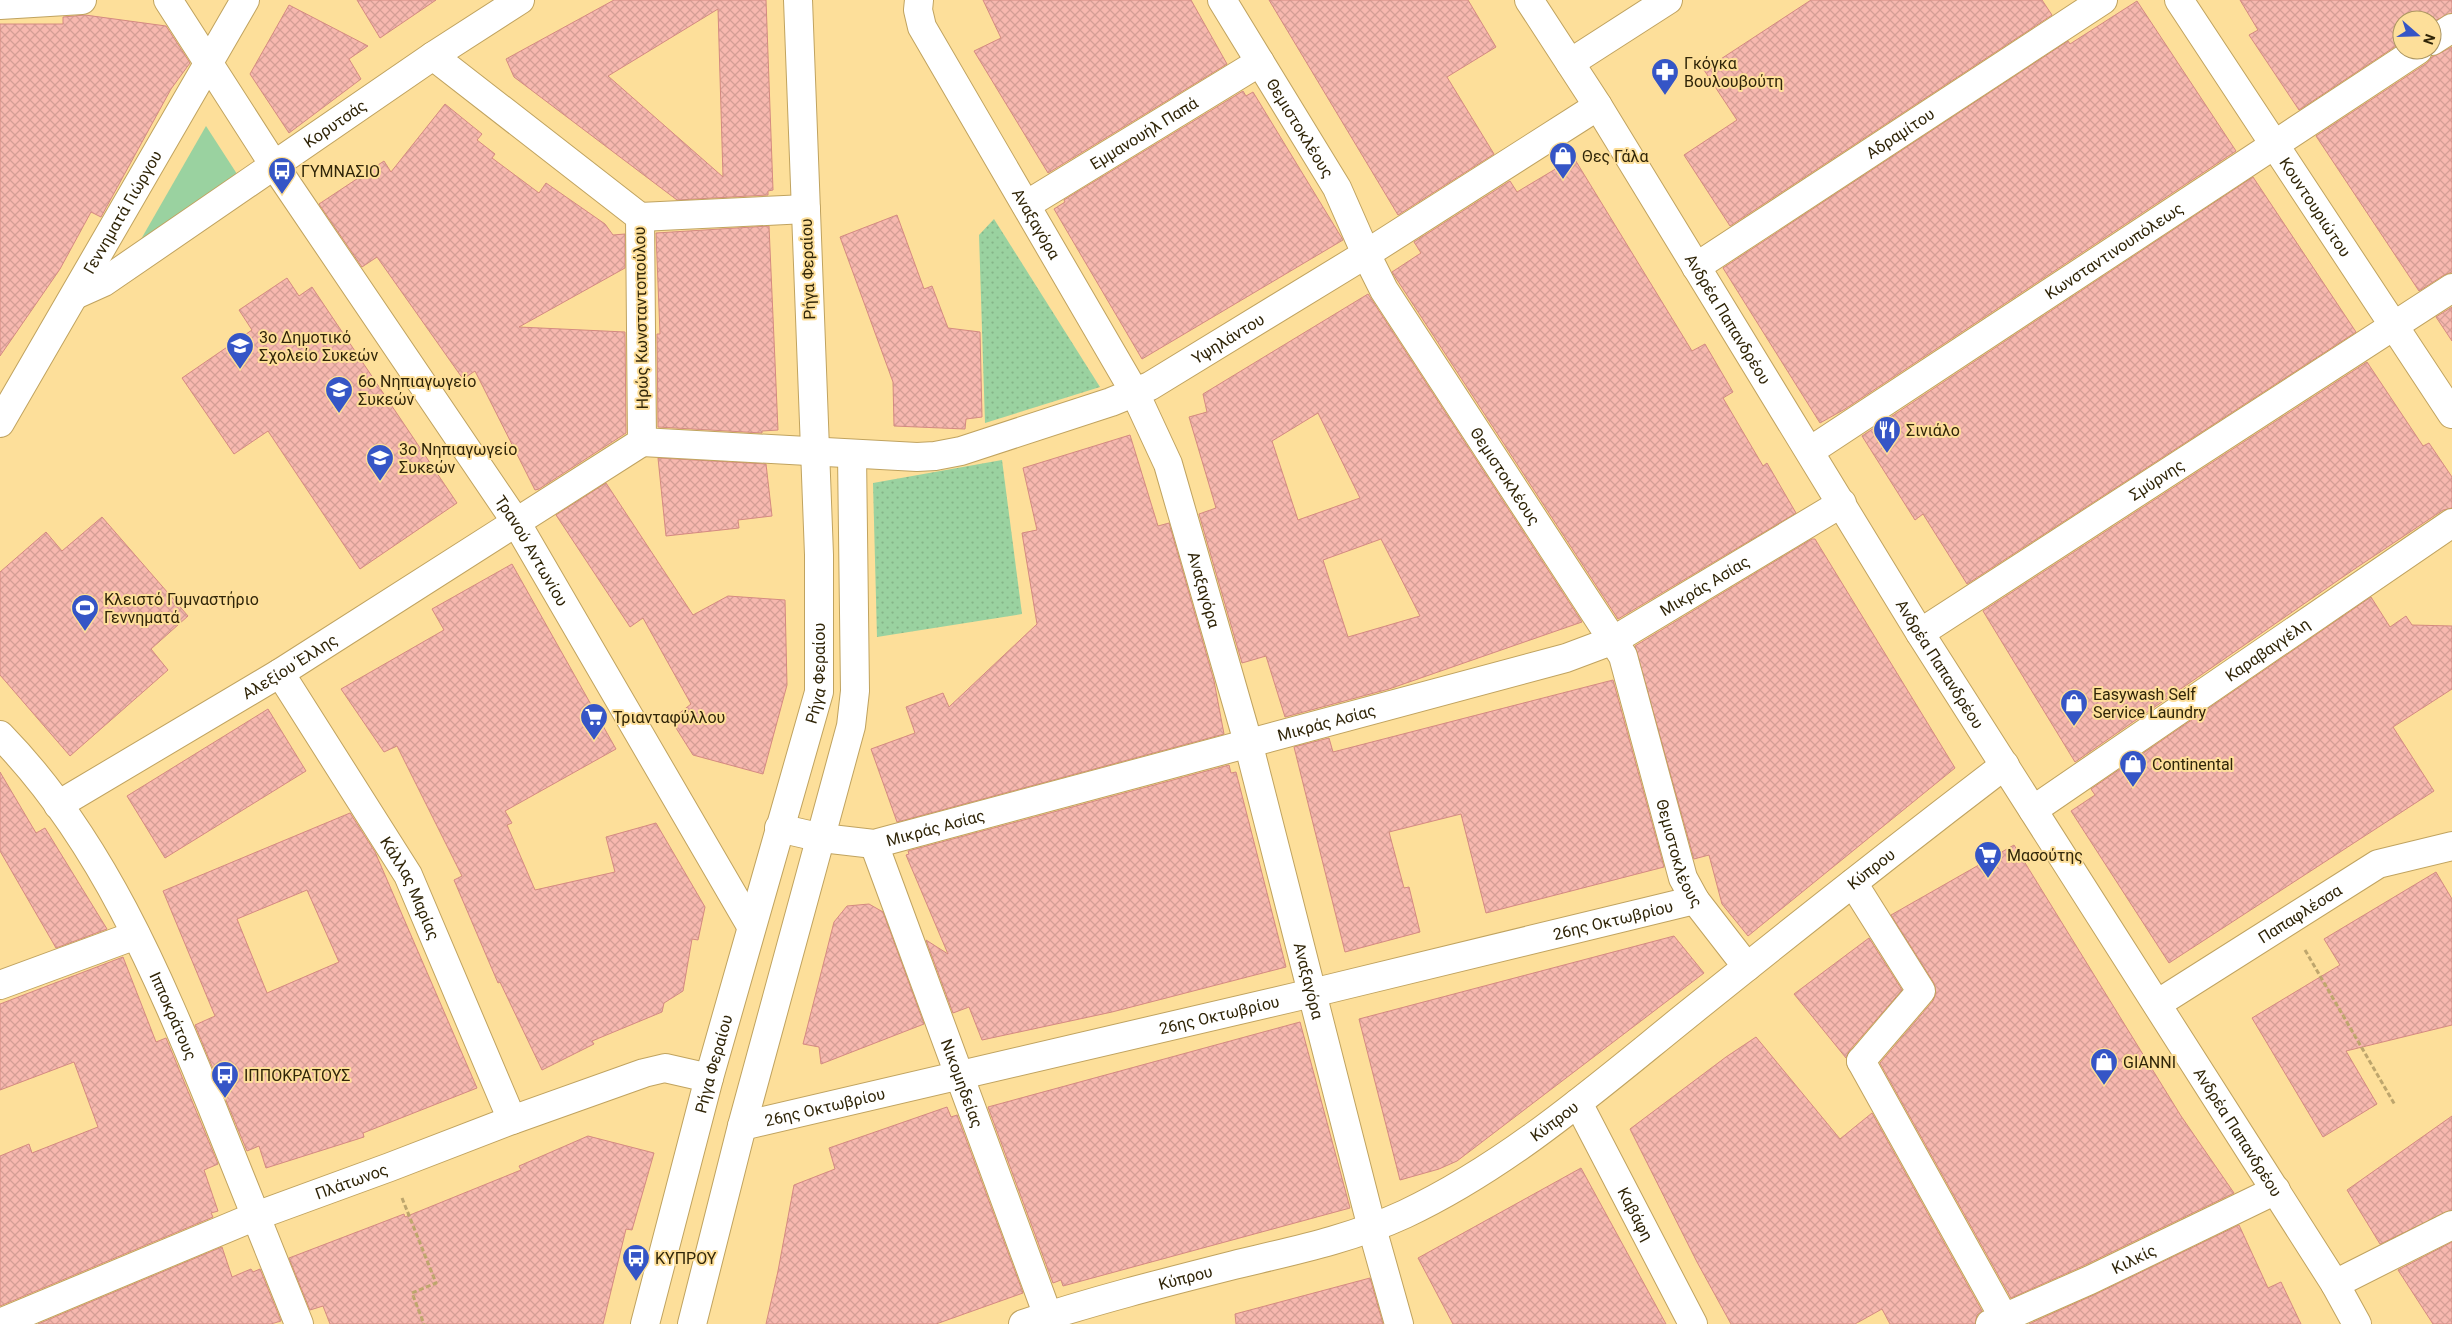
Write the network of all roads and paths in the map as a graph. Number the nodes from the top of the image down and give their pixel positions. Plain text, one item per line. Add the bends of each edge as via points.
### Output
1 (82, 0) edge
2 (168, 0) edge
3 (245, 0) edge
4 (520, 0) edge
5 (798, 0) edge
6 (919, 0) edge
7 (1222, 0) edge
8 (1530, 0) edge
9 (1668, 0) edge
10 (2103, 0) edge
11 (2179, 0) edge
12 (0, 5) edge
13 (433, 56) junction
14 (2403, 60) edge
15 (1260, 62) junction
16 (1570, 63) junction
17 (208, 64) junction
18 (1598, 106) junction
19 (2275, 145) junction
20 (274, 165) junction
21 (1026, 205) junction
22 (806, 209) junction
23 (640, 217) junction
24 (1366, 254) junction
25 (1696, 267) junction
26 (2452, 288) edge
27 (75, 295) junction
28 (2395, 326) junction
29 (1135, 393) junction
30 (2452, 414) edge
31 (0, 422) edge
32 (642, 442) junction
33 (815, 451) junction
34 (1810, 451) junction
35 (852, 454) junction
36 (1842, 503) junction
37 (516, 522) junction
38 (2452, 523) edge
39 (1920, 632) junction
40 (1614, 640) junction
41 (280, 673) junction
42 (0, 735) edge
43 (1248, 742) junction
44 (2005, 765) junction
45 (58, 805) junction
46 (2033, 810) junction
47 (779, 828) junction
48 (822, 838) junction
49 (874, 844) junction
50 (2452, 846) edge
51 (1853, 883) junction
52 (1695, 900) junction
53 (751, 926) junction
54 (136, 935) junction
55 (2303, 947) dead end
56 (1747, 967) junction
57 (0, 985) edge
58 (1312, 993) junction
59 (2157, 1004) junction
60 (958, 1075) junction
61 (709, 1078) junction
62 (1578, 1103) junction
63 (2395, 1105) dead end
64 (512, 1120) junction
65 (742, 1126) junction
66 (390, 1168) junction
67 (2276, 1190) junction
68 (256, 1216) junction
69 (2452, 1225) edge
70 (1372, 1228) junction
71 (2336, 1284) junction
72 (1040, 1321) edge
73 (1997, 1321) edge
74 (0, 1323) edge
75 (299, 1324) edge
76 (424, 1324) edge
77 (645, 1324) edge
78 (692, 1324) edge
79 (1399, 1324) edge
80 (1693, 1324) edge
81 (2357, 1324) edge

1 - 12 street
2 - 17 street, Τρανού Αντωνίου
3 - 17 street, Γεννηματά Γιώργου
4 - 13 street, Κορυτσάς
5 - 22 street, Ρήγα Φεραίου
6 - 21 street, Αναξαγόρα via 922,27
7 - 15 street, Θεμιστοκλέους
8 - 16 street, Ανδρέα Παπανδρέου
9 - 16 street
10 - 25 street, Αδραμίτου
11 - 19 street, Κουντουριώτου
13 - 20 street, Κορυτσάς
13 - 23 street, Ηρώς Κωνσταντοπούλου
14 - 19 street, Κωνσταντινουπόλεως
15 - 21 street, Εμμανουήλ Παπά
15 - 24 street, Θεμιστοκλέους via 1337,188
16 - 18 street, Ανδρέα Παπανδρέου
17 - 20 street, Τρανού Αντωνίου
17 - 27 street, Γεννηματά Γιώργου
18 - 24 street, Υψηλάντου
18 - 25 street, Ανδρέα Παπανδρέου
19 - 28 street, Κουντουριώτου
19 - 34 street, Κωνσταντινουπόλεως
20 - 27 street, Κορυτσάς via 104,282
20 - 37 street, Τρανού Αντωνίου
21 - 29 street, Αναξαγόρα
22 - 23 street
22 - 33 street, Ρήγα Φεραίου
23 - 32 street, Ηρώς Κωνσταντοπούλου
24 - 29 street, Υψηλάντου
24 - 40 street, Θεμιστοκλέους via 1384,290
25 - 34 street, Ανδρέα Παπανδρέου
26 - 28 street, Σμύρνης
27 - 31 street, Γεννηματά Γιώργου
28 - 30 street, Κουντουριώτου
28 - 39 street, Σμύρνης
29 - 35 street, Υψηλάντου via 943,455
29 - 43 street, Αναξαγόρα via 1165,456 1180,501
32 - 33 street, Υψηλάντου
32 - 37 street
33 - 35 street, Υψηλάντου
33 - 47 street, Ρήγα Φεραίου via 819,692
34 - 36 street, Ανδρέα Παπανδρέου
35 - 48 street via 854,706 846,750
36 - 39 street, Ανδρέα Παπανδρέου
36 - 40 street, Μικράς Ασίας
37 - 41 street, Αλεξίου Έλλης
37 - 53 street, Τρανού Αντωνίου
38 - 46 street, Καραβαγγέλη
39 - 44 street, Ανδρέα Παπανδρέου
40 - 43 street, Μικράς Ασίας via 1566,658
40 - 52 street, Θεμιστοκλέους via 1627,665 1682,878
41 - 45 street, Αλεξίου Έλλης
41 - 64 street, Κάλλας Μαρίας via 408,875
42 - 45 street, Ιπποκράτους
43 - 49 street, Μικράς Ασίας
43 - 58 street, Αναξαγόρα
44 - 46 street, Ανδρέα Παπανδρέου
44 - 51 street, Κύπρου
45 - 54 street, Ιπποκράτους via 98,865
46 - 59 street, Ανδρέα Παπανδρέου
47 - 48 street, Μικράς Ασίας
47 - 53 street, Ρήγα Φεραίου
48 - 49 street, Μικράς Ασίας
48 - 65 street
49 - 60 street, Νικομηδείας
50 - 59 street, Παπαφλέσσα via 2378,864
51 - 56 street, Κύπρου
51 - 73 street via 1921,991 1860,1060
52 - 56 street, Θεμιστοκλέους
52 - 58 street, 26ης Οκτωβρίου
53 - 61 street, Ρήγα Φεραίου
54 - 57 street
54 - 68 street, Ιπποκράτους via 174,1013
55 - 63 path
56 - 62 street, Κύπρου
58 - 60 street, 26ης Οκτωβρίου
58 - 70 street, Αναξαγόρα
59 - 67 street, Ανδρέα Παπανδρέου
60 - 65 street, 26ης Οκτωβρίου
60 - 72 street, Νικομηδείας
61 - 64 street, Πλάτωνος via 664,1068
61 - 77 street, Ρήγα Φεραίου
62 - 70 street, Κύπρου via 1468,1181
62 - 80 street, Καβάφη
64 - 66 street, Πλάτωνος
65 - 78 street
66 - 68 street, Πλάτωνος
66 - 76 path via 436,1283 412,1293
67 - 71 street, Ανδρέα Παπανδρέου
67 - 73 street, Κιλκίς
68 - 74 street, Πλάτωνος
68 - 75 street, Ιπποκράτους
69 - 71 street
70 - 72 street, Κύπρου via 1307,1248 1142,1289
70 - 79 street, Αναξαγόρα
71 - 81 street, Ανδρέα Παπανδρέου

